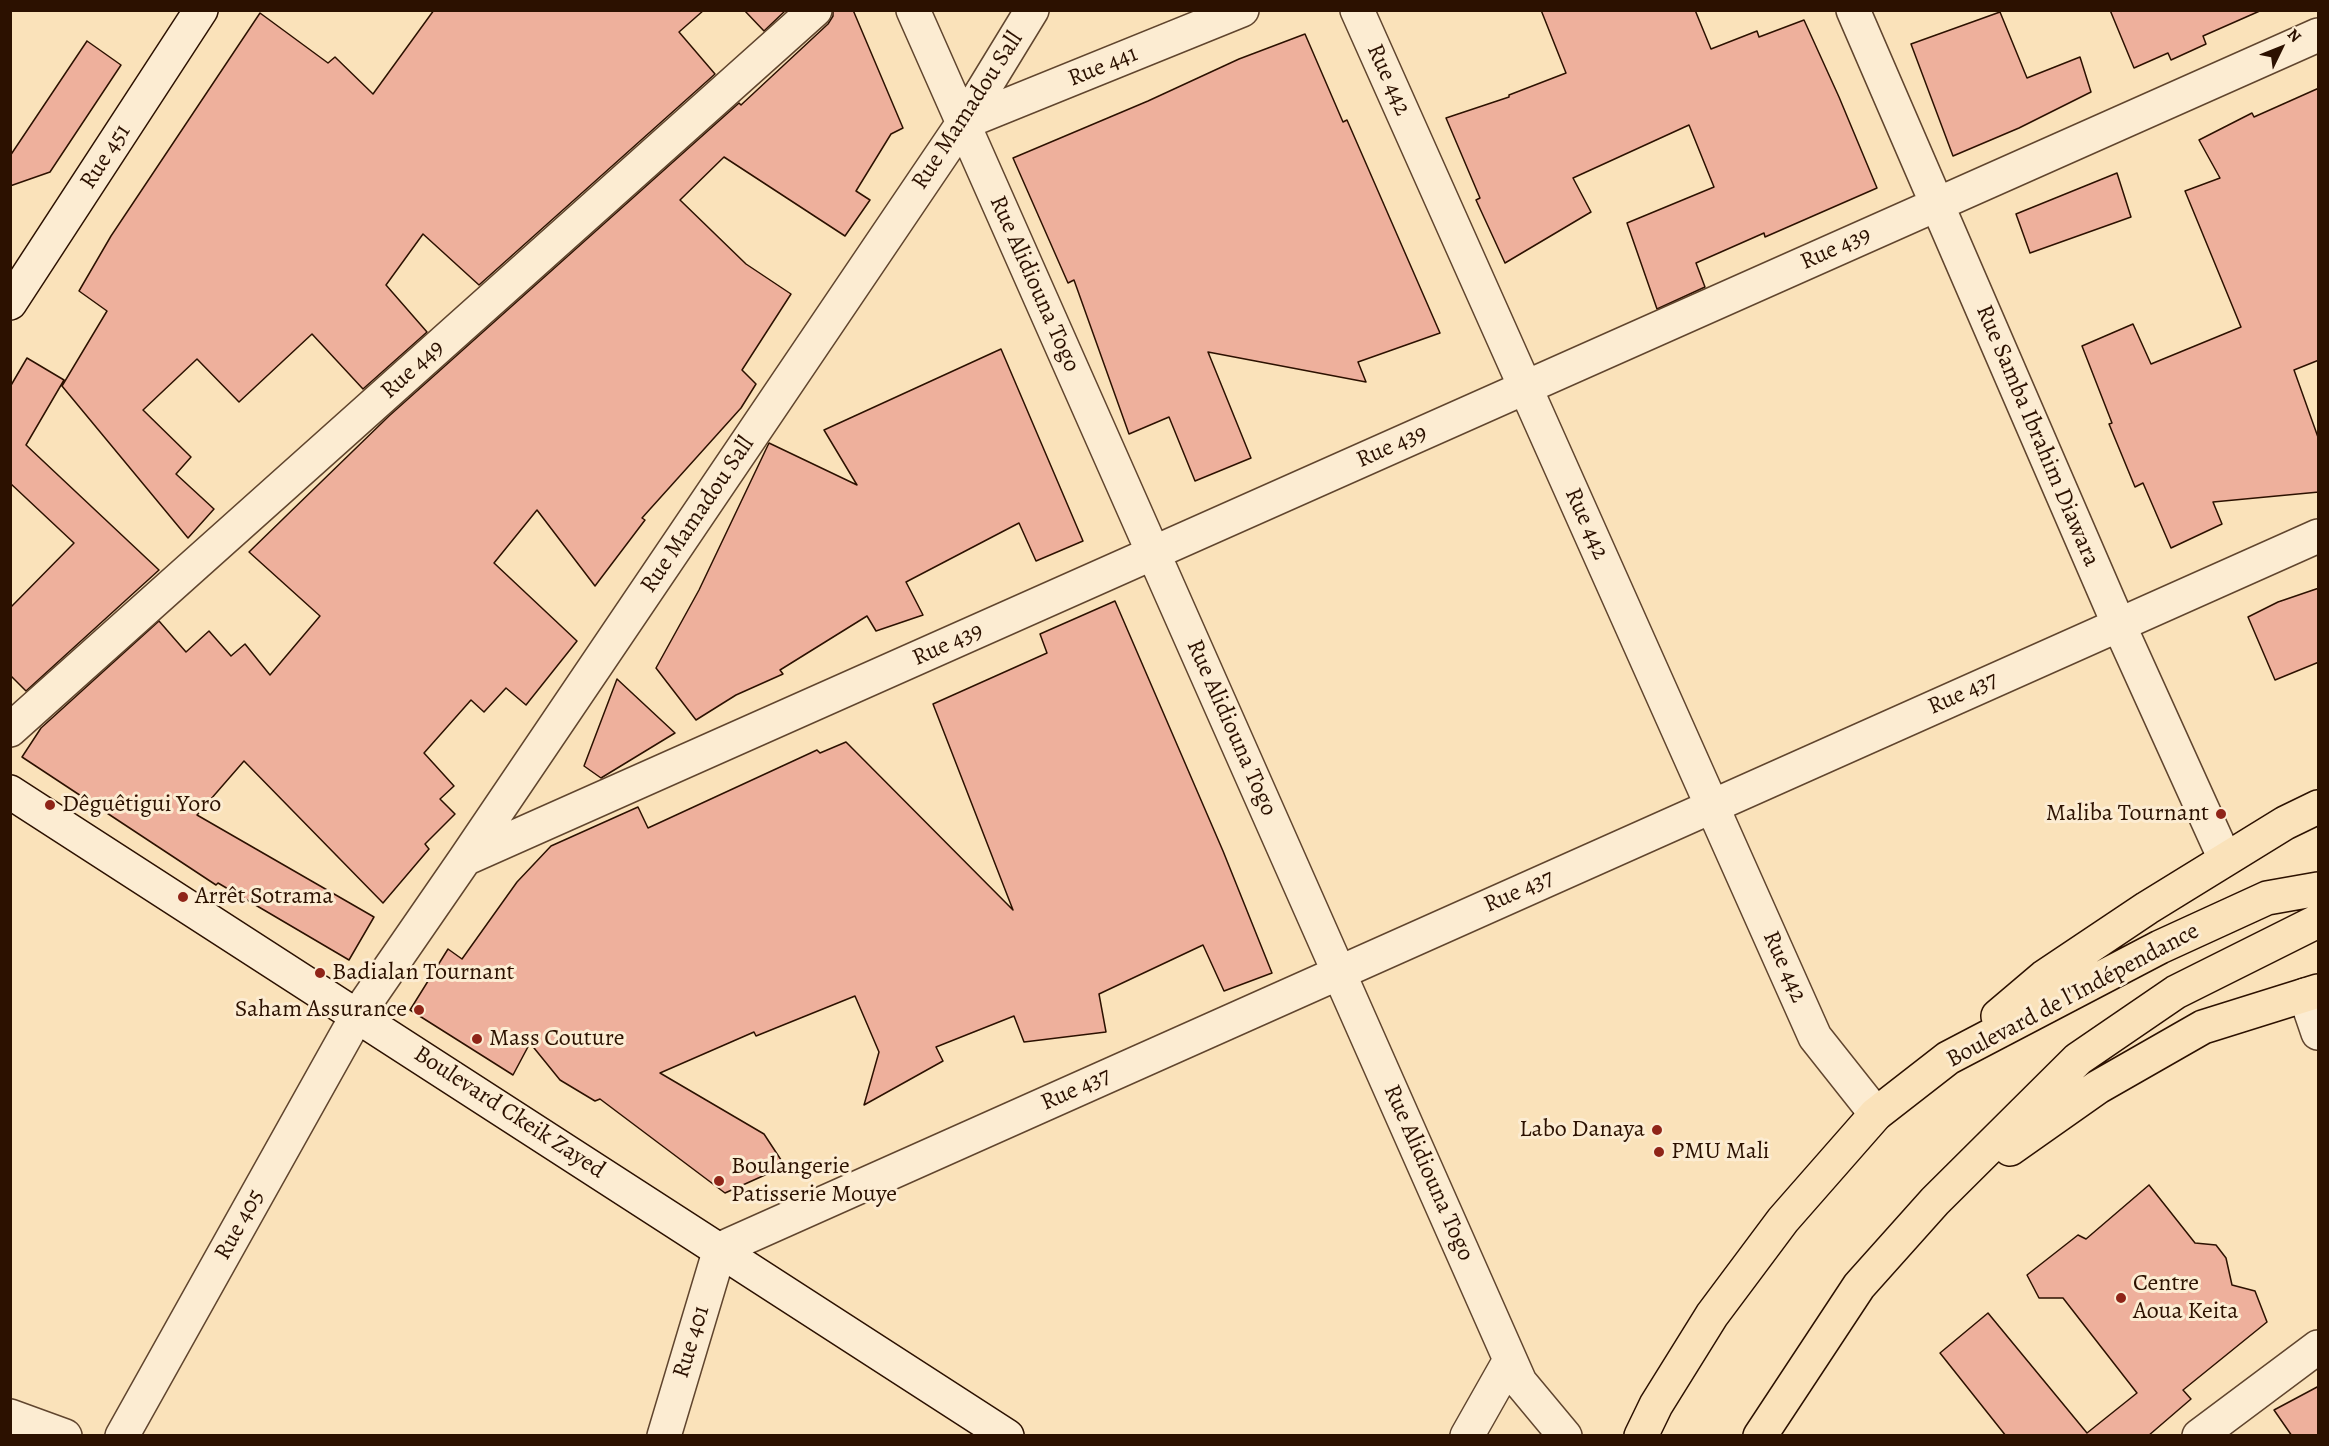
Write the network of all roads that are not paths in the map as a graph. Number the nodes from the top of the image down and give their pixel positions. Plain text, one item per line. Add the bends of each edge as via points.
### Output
1 (201, 10) edge
2 (815, 10) edge
3 (913, 10) edge
4 (1032, 10) edge
5 (1242, 10) edge
6 (1357, 10) edge
7 (1853, 10) edge
8 (2319, 35) edge
9 (963, 123) junction
10 (1937, 204) junction
11 (10, 303) edge
12 (1525, 388) junction
13 (2319, 536) edge
14 (1154, 553) junction
15 (2119, 625) junction
16 (10, 730) edge
17 (10, 792) edge
18 (1712, 806) junction
19 (2319, 807) edge
20 (465, 859) junction
21 (2225, 859) junction
22 (2319, 889) edge
23 (2319, 921) edge
24 (1340, 973) junction
25 (2312, 993) edge
26 (358, 1014) junction
27 (2319, 1033) edge
28 (1948, 1058) junction
29 (1876, 1114) junction
30 (1935, 1201) junction
31 (720, 1249) junction
32 (2319, 1347) edge
33 (1515, 1371) junction
34 (10, 1416) edge
35 (65, 1436) edge
36 (122, 1436) edge
37 (664, 1436) edge
38 (1007, 1436) edge
39 (1467, 1436) edge
40 (1566, 1436) edge
41 (1641, 1436) edge
42 (1760, 1436) edge
43 (2199, 1436) edge

1 - 11 street, Rue 451
2 - 16 street, Rue 449
3 - 9 street, Rue Alidiouna Togo
4 - 9 street, Rue Mamadou Sall
5 - 9 street, Rue 441
6 - 12 street, Rue 442
7 - 10 street, Rue Samba Ibrahim Diawara
8 - 10 street, Rue 439
9 - 14 street, Rue Alidiouna Togo
9 - 20 street, Rue Mamadou Sall
10 - 12 street, Rue 439
10 - 15 street, Rue Samba Ibrahim Diawara
12 - 14 street, Rue 439
12 - 18 street, Rue 442
13 - 15 street, Rue 437
14 - 20 street, Rue 439
14 - 24 street, Rue Alidiouna Togo
15 - 18 street, Rue 437
15 - 21 street, Rue Samba Ibrahim Diawara
17 - 26 street, Boulevard Ckeik Zayed
18 - 24 street, Rue 437
18 - 29 street, Rue 442 via 1815,1037
19 - 21 highway
20 - 26 street, Rue Mamadou Sall
21 - 28 highway via 2044,978
22 - 28 highway, Boulevard de l'Indépendance via 2256,903 2160,947
23 - 30 highway, Boulevard de l'Indépendance via 2176,992 2078,1059
24 - 31 street, Rue 437
24 - 33 street, Rue Alidiouna Togo
25 - 27 street
25 - 30 highway via 2203,1027 2098,1087
26 - 31 street, Boulevard Ckeik Zayed
26 - 36 street, Rue 405
28 - 29 highway, Boulevard de l'Indépendance
29 - 41 highway, Boulevard de l'Indépendance via 1783,1220 1713,1315
30 - 42 highway, Boulevard de l'Indépendance via 1859,1286
31 - 37 street, Rue 401
31 - 38 street, Boulevard Ckeik Zayed
32 - 43 street
33 - 39 street
33 - 40 street, Rue Alidiouna Togo
34 - 35 street

